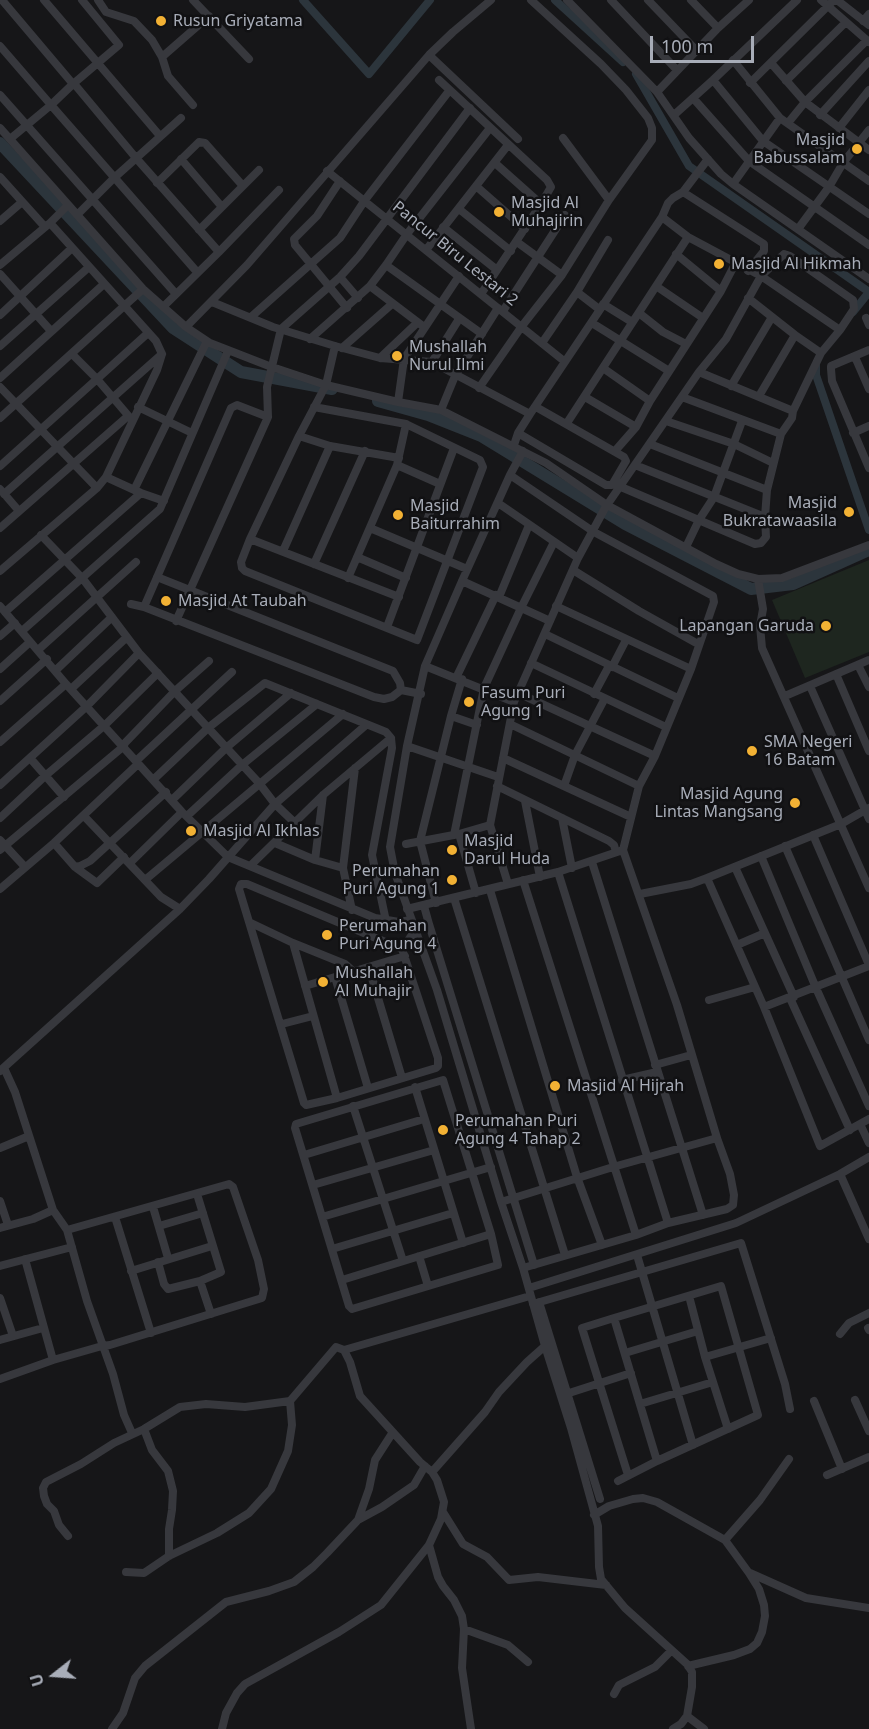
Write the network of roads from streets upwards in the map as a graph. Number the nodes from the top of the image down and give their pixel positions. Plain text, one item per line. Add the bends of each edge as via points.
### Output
1 (44, 0) edge
2 (82, 0) edge
3 (98, 0) edge
4 (193, 0) edge
5 (491, 0) edge
6 (531, 0) edge
7 (567, 0) edge
8 (611, 0) edge
9 (648, 0) edge
10 (691, 0) edge
11 (797, 0) edge
12 (5, 1) edge
13 (744, 2) edge
14 (830, 2) edge
15 (208, 16) junction
16 (867, 20) edge
17 (845, 23) junction
18 (718, 28) junction
19 (868, 41) edge
20 (0, 46) edge
21 (696, 50) junction
22 (429, 55) junction
23 (162, 57) junction
24 (249, 59) dead end
25 (733, 60) junction
26 (869, 61) edge
27 (98, 63) junction
28 (771, 63) junction
29 (676, 69) junction
30 (439, 80) dead end
31 (713, 80) junction
32 (786, 81) junction
33 (750, 83) junction
34 (74, 84) junction
35 (869, 90) edge
36 (449, 91) junction
37 (657, 92) junction
38 (0, 95) edge
39 (693, 98) junction
40 (805, 102) junction
41 (51, 105) junction
42 (193, 105) dead end
43 (470, 108) junction
44 (674, 115) junction
45 (820, 115) junction
46 (181, 118) dead end
47 (780, 118) junction
48 (788, 123) junction
49 (26, 126) junction
50 (0, 128) edge
51 (490, 128) junction
52 (839, 128) junction
53 (869, 130) edge
54 (160, 136) junction
55 (518, 138) dead end
56 (563, 138) dead end
57 (10, 140) junction
58 (763, 141) junction
59 (859, 143) junction
60 (508, 145) junction
61 (869, 150) edge
62 (136, 158) junction
63 (182, 159) junction
64 (708, 159) junction
65 (749, 161) junction
66 (495, 163) junction
67 (843, 163) junction
68 (259, 170) dead end
69 (327, 171) junction
70 (114, 178) junction
71 (869, 181) edge
72 (2, 182) edge
73 (340, 182) junction
74 (157, 183) junction
75 (733, 184) junction
76 (243, 186) junction
77 (476, 186) junction
78 (829, 187) junction
79 (279, 190) dead end
80 (683, 192) junction
81 (365, 200) junction
82 (609, 200) junction
83 (91, 201) junction
84 (22, 202) junction
85 (541, 204) junction
86 (814, 206) junction
87 (222, 207) junction
88 (64, 209) junction
89 (459, 209) junction
90 (869, 214) edge
91 (78, 215) junction
92 (565, 215) dead end
93 (662, 217) junction
94 (386, 219) junction
95 (0, 221) edge
96 (48, 225) junction
97 (443, 227) junction
98 (525, 229) junction
99 (798, 229) junction
100 (200, 230) junction
101 (407, 234) junction
102 (688, 237) junction
103 (608, 240) dead end
104 (517, 242) junction
105 (869, 245) edge
106 (72, 248) junction
107 (426, 250) junction
108 (511, 251) junction
109 (219, 252) junction
110 (676, 255) junction
111 (538, 257) junction
112 (735, 264) junction
113 (0, 265) edge
114 (312, 265) junction
115 (386, 266) junction
116 (89, 267) junction
117 (497, 270) junction
118 (748, 271) junction
119 (197, 272) junction
120 (0, 274) edge
121 (562, 275) junction
122 (459, 276) junction
123 (761, 276) junction
124 (340, 277) junction
125 (869, 279) edge
126 (104, 284) junction
127 (329, 286) junction
128 (370, 286) junction
129 (656, 286) junction
130 (721, 291) junction
131 (141, 292) junction
132 (577, 292) junction
133 (176, 294) junction
134 (481, 294) junction
135 (21, 297) junction
136 (358, 298) junction
137 (748, 298) junction
138 (212, 302) junction
139 (441, 303) junction
140 (392, 304) junction
141 (163, 307) junction
142 (601, 307) junction
143 (125, 308) junction
144 (347, 308) junction
145 (501, 309) junction
146 (639, 313) junction
147 (36, 314) junction
148 (0, 315) edge
149 (251, 317) junction
150 (772, 317) junction
151 (703, 318) junction
152 (459, 319) junction
153 (632, 322) junction
154 (592, 323) junction
155 (421, 325) junction
156 (522, 326) junction
157 (186, 327) junction
158 (281, 329) junction
159 (840, 330) junction
160 (51, 331) junction
161 (148, 333) junction
162 (482, 334) junction
163 (795, 335) junction
164 (310, 339) junction
165 (620, 341) junction
166 (205, 343) junction
167 (542, 343) junction
168 (686, 344) junction
169 (0, 346) edge
170 (339, 347) junction
171 (869, 350) edge
172 (821, 352) junction
173 (72, 354) junction
174 (162, 354) junction
175 (380, 357) junction
176 (855, 357) junction
177 (225, 358) junction
178 (404, 359) junction
179 (564, 361) junction
180 (432, 362) junction
181 (603, 368) junction
182 (272, 370) junction
183 (669, 371) junction
184 (699, 372) junction
185 (455, 376) junction
186 (0, 378) edge
187 (97, 379) junction
188 (731, 386) junction
189 (0, 387) edge
190 (324, 388) junction
191 (479, 388) junction
192 (869, 389) edge
193 (759, 396) junction
194 (585, 397) junction
195 (682, 397) junction
196 (113, 398) junction
197 (650, 401) junction
198 (398, 402) junction
199 (15, 404) junction
200 (138, 407) junction
201 (314, 407) junction
202 (441, 410) junction
203 (533, 411) junction
204 (793, 411) junction
205 (268, 417) junction
206 (0, 418) edge
207 (130, 418) junction
208 (167, 421) junction
209 (666, 421) junction
210 (742, 421) junction
211 (567, 423) junction
212 (406, 424) junction
213 (869, 426) edge
214 (636, 427) junction
215 (40, 429) junction
216 (192, 433) junction
217 (518, 433) junction
218 (853, 433) junction
219 (781, 434) junction
220 (299, 436) junction
221 (650, 444) junction
222 (734, 444) junction
223 (514, 445) junction
224 (56, 446) junction
225 (330, 446) junction
226 (454, 448) junction
227 (364, 451) junction
228 (615, 452) junction
229 (522, 453) junction
230 (398, 461) junction
231 (773, 463) junction
232 (74, 464) junction
233 (635, 465) junction
234 (0, 466) edge
235 (869, 468) edge
236 (511, 473) junction
237 (723, 473) junction
238 (106, 477) junction
239 (440, 484) junction
240 (621, 487) junction
241 (97, 488) junction
242 (767, 490) junction
243 (138, 492) junction
244 (2, 493) edge
245 (714, 497) junction
246 (164, 501) junction
247 (498, 503) junction
248 (606, 506) junction
249 (19, 511) junction
250 (765, 517) junction
251 (699, 520) junction
252 (529, 525) junction
253 (0, 528) edge
254 (370, 528) junction
255 (594, 532) junction
256 (41, 535) junction
257 (250, 539) junction
258 (554, 542) junction
259 (868, 545) edge
260 (687, 547) junction
261 (417, 548) junction
262 (283, 551) junction
263 (357, 557) junction
264 (578, 558) junction
265 (448, 560) junction
266 (65, 561) junction
267 (136, 562) dead end
268 (314, 564) junction
269 (467, 569) junction
270 (573, 570) junction
271 (0, 571) edge
272 (157, 578) junction
273 (348, 578) junction
274 (406, 578) junction
275 (82, 579) junction
276 (462, 581) junction
277 (759, 581) junction
278 (189, 591) junction
279 (497, 596) junction
280 (399, 597) junction
281 (98, 598) junction
282 (131, 604) dead end
283 (556, 606) junction
284 (144, 607) junction
285 (521, 608) junction
286 (3, 609) edge
287 (112, 617) junction
288 (176, 621) junction
289 (550, 621) junction
290 (15, 624) junction
291 (387, 627) junction
292 (22, 632) junction
293 (545, 634) junction
294 (0, 636) edge
295 (127, 637) junction
296 (626, 640) junction
297 (30, 642) junction
298 (698, 644) junction
299 (38, 650) junction
300 (139, 653) junction
301 (47, 659) junction
302 (869, 660) edge
303 (209, 661) dead end
304 (531, 663) junction
305 (858, 664) junction
306 (425, 666) junction
307 (610, 666) junction
308 (0, 669) edge
309 (690, 669) junction
310 (56, 670) junction
311 (232, 672) dead end
312 (158, 673) junction
313 (836, 674) junction
314 (459, 679) junction
315 (68, 686) junction
316 (810, 686) junction
317 (869, 687) edge
318 (484, 688) junction
319 (401, 690) junction
320 (175, 691) junction
321 (291, 693) junction
322 (421, 694) junction
323 (594, 694) junction
324 (785, 696) junction
325 (516, 698) junction
326 (678, 698) junction
327 (604, 700) junction
328 (0, 701) edge
329 (317, 704) junction
330 (87, 705) junction
331 (192, 709) junction
332 (343, 714) junction
333 (451, 716) junction
334 (510, 724) junction
335 (105, 725) junction
336 (366, 725) junction
337 (477, 725) junction
338 (589, 727) junction
339 (208, 728) junction
340 (666, 728) junction
341 (391, 738) junction
342 (0, 742) edge
343 (123, 745) junction
344 (407, 746) junction
345 (226, 748) junction
346 (869, 751) edge
347 (575, 755) junction
348 (655, 756) junction
349 (440, 757) junction
350 (30, 758) junction
351 (503, 758) junction
352 (137, 762) junction
353 (242, 765) junction
354 (468, 766) junction
355 (355, 768) junction
356 (45, 776) junction
357 (153, 780) junction
358 (498, 782) junction
359 (259, 783) junction
360 (0, 785) edge
361 (564, 786) junction
362 (639, 786) junction
363 (166, 792) junction
364 (323, 795) junction
365 (64, 796) junction
366 (172, 800) junction
367 (525, 801) junction
368 (275, 804) junction
369 (867, 809) edge
370 (185, 814) junction
371 (84, 816) junction
372 (631, 817) junction
373 (0, 818) edge
374 (562, 818) junction
375 (869, 819) edge
376 (295, 823) junction
377 (841, 824) junction
378 (490, 825) junction
379 (201, 832) junction
380 (457, 834) junction
381 (813, 836) junction
382 (420, 841) junction
383 (54, 843) junction
384 (111, 843) junction
385 (274, 843) junction
386 (2, 845) edge
387 (390, 846) junction
388 (785, 846) junction
389 (620, 851) junction
390 (761, 856) junction
391 (228, 857) junction
392 (127, 860) junction
393 (315, 860) junction
394 (592, 862) junction
395 (250, 866) junction
396 (25, 867) junction
397 (75, 867) junction
398 (735, 867) junction
399 (344, 868) junction
400 (572, 868) junction
401 (558, 872) junction
402 (540, 877) junction
403 (703, 879) junction
404 (145, 880) junction
405 (523, 880) junction
406 (508, 884) junction
407 (869, 888) edge
408 (0, 889) edge
409 (490, 890) junction
410 (309, 892) junction
411 (476, 893) junction
412 (640, 894) junction
413 (454, 898) junction
414 (436, 903) junction
415 (424, 906) junction
416 (303, 907) junction
417 (180, 909) junction
418 (352, 909) junction
419 (407, 909) junction
420 (411, 920) junction
421 (386, 921) junction
422 (251, 923) junction
423 (429, 924) junction
424 (765, 933) junction
425 (408, 942) junction
426 (292, 943) junction
427 (737, 945) junction
428 (869, 966) edge
429 (369, 968) junction
430 (353, 971) junction
431 (842, 976) junction
432 (335, 977) junction
433 (305, 986) junction
434 (755, 987) junction
435 (816, 988) junction
436 (792, 997) junction
437 (708, 1000) dead end
438 (764, 1007) junction
439 (313, 1016) junction
440 (282, 1024) junction
441 (869, 1040) edge
442 (691, 1055) junction
443 (656, 1068) junction
444 (2, 1069) edge
445 (402, 1078) junction
446 (622, 1080) junction
447 (415, 1087) junction
448 (368, 1088) junction
449 (337, 1098) junction
450 (353, 1106) junction
451 (869, 1106) edge
452 (424, 1119) junction
453 (869, 1119) edge
454 (860, 1124) junction
455 (850, 1130) junction
456 (28, 1136) junction
457 (363, 1137) junction
458 (717, 1137) junction
459 (869, 1143) edge
460 (0, 1148) edge
461 (682, 1148) junction
462 (434, 1150) junction
463 (304, 1155) junction
464 (646, 1157) junction
465 (869, 1157) edge
466 (613, 1167) junction
467 (372, 1168) junction
468 (489, 1168) junction
469 (473, 1173) junction
470 (840, 1174) junction
471 (577, 1178) junction
472 (444, 1182) junction
473 (313, 1185) junction
474 (543, 1188) junction
475 (197, 1194) junction
476 (513, 1198) junction
477 (383, 1200) junction
478 (0, 1201) edge
479 (501, 1202) junction
480 (153, 1207) junction
481 (53, 1210) junction
482 (203, 1213) junction
483 (453, 1213) junction
484 (703, 1215) junction
485 (115, 1217) junction
486 (322, 1217) junction
487 (668, 1224) junction
488 (4, 1226) edge
489 (159, 1226) junction
490 (68, 1230) junction
491 (394, 1230) junction
492 (491, 1234) junction
493 (636, 1235) junction
494 (869, 1239) edge
495 (463, 1243) junction
496 (602, 1245) junction
497 (72, 1246) junction
498 (212, 1246) junction
499 (332, 1249) junction
500 (565, 1255) junction
501 (637, 1255) junction
502 (420, 1256) junction
503 (168, 1258) junction
504 (25, 1259) junction
505 (403, 1261) junction
506 (158, 1262) junction
507 (534, 1264) junction
508 (0, 1266) edge
509 (523, 1268) junction
510 (131, 1271) junction
511 (642, 1272) junction
512 (342, 1280) junction
513 (200, 1281) junction
514 (428, 1286) junction
515 (688, 1296) junction
516 (0, 1298) edge
517 (533, 1298) junction
518 (652, 1306) junction
519 (869, 1313) edge
520 (211, 1314) junction
521 (614, 1318) junction
522 (43, 1328) junction
523 (698, 1331) junction
524 (151, 1333) junction
525 (840, 1334) dead end
526 (13, 1336) junction
527 (771, 1338) junction
528 (0, 1340) edge
529 (662, 1343) junction
530 (102, 1346) junction
531 (545, 1346) junction
532 (739, 1348) junction
533 (344, 1350) junction
534 (625, 1353) junction
535 (705, 1357) junction
536 (53, 1360) junction
537 (631, 1373) junction
538 (0, 1378) edge
539 (713, 1383) junction
540 (599, 1384) junction
541 (677, 1393) junction
542 (564, 1395) junction
543 (855, 1400) dead end
544 (290, 1401) junction
545 (814, 1401) dead end
546 (640, 1404) junction
547 (790, 1409) dead end
548 (144, 1429) junction
549 (728, 1429) junction
550 (869, 1431) edge
551 (393, 1432) junction
552 (132, 1433) junction
553 (693, 1445) junction
554 (869, 1457) edge
555 (789, 1460) dead end
556 (657, 1461) junction
557 (429, 1469) junction
558 (842, 1469) junction
559 (628, 1475) junction
560 (827, 1476) dead end
561 (618, 1481) dead end
562 (600, 1499) dead end
563 (443, 1512) junction
564 (594, 1515) junction
565 (358, 1520) junction
566 (68, 1536) dead end
567 (725, 1539) junction
568 (429, 1545) junction
569 (169, 1556) junction
570 (126, 1572) dead end
571 (750, 1573) junction
572 (606, 1585) junction
573 (869, 1608) edge
574 (464, 1629) junction
575 (671, 1651) junction
576 (528, 1662) dead end
577 (688, 1666) junction
578 (614, 1694) dead end
579 (687, 1716) junction
580 (112, 1729) edge
581 (222, 1729) edge
582 (471, 1729) edge
583 (673, 1729) edge
584 (704, 1729) edge

1 - 27 street
2 - 27 street via 119,45
3 - 23 street via 106,12 134,21
4 - 15 street
5 - 22 street
6 - 82 street via 608,70 652,128 652,140
7 - 37 street
8 - 29 street
9 - 21 street
10 - 18 street
11 - 25 street
12 - 34 street
13 - 18 street
14 - 16 street
14 - 17 street
14 - 28 street
15 - 23 street
15 - 24 street
17 - 19 street
17 - 32 street
18 - 21 street
19 - 40 street
20 - 41 street
21 - 29 street
22 - 55 street
22 - 69 street
23 - 42 street via 168,76
25 - 31 street
25 - 33 street
26 - 45 street
27 - 34 street
27 - 54 street
28 - 32 street
28 - 33 street
29 - 37 street
30 - 36 street
31 - 39 street
31 - 58 street
32 - 40 street
33 - 47 street
34 - 41 street
34 - 62 street
35 - 52 street
36 - 43 street
36 - 81 street
37 - 44 street
38 - 49 street
39 - 44 street
39 - 65 street
40 - 45 street
40 - 48 street
41 - 49 street
41 - 70 street
43 - 51 street
43 - 94 street
44 - 64 street
45 - 52 street
46 - 54 street
47 - 48 street
47 - 58 street
48 - 67 street
49 - 57 street
49 - 83 street
50 - 57 street
51 - 60 street
51 - 101 street
52 - 59 street
53 - 59 street
54 - 62 street
56 - 82 street
57 - 88 street
58 - 65 street
58 - 78 street
59 - 61 street
59 - 67 street
60 - 66 street
60 - 85 street via 547,180 550,187
62 - 70 street
62 - 74 street
63 - 74 street
63 - 76 street via 199,142 205,143
63 - 87 street
64 - 75 street
64 - 80 street
65 - 75 street
65 - 86 street
66 - 77 street
66 - 85 street
67 - 71 street
67 - 78 street
68 - 76 street
69 - 73 street, Pancur Biru Lestari 2
69 - 138 street
70 - 83 street
70 - 119 street
72 - 84 street
73 - 81 street, Pancur Biru Lestari 2
73 - 114 street via 317,216 294,239
74 - 100 street
75 - 99 street
76 - 87 street
77 - 89 street
77 - 98 street
78 - 86 street
78 - 90 street
79 - 109 street
80 - 93 street via 668,204
80 - 118 street via 764,244 764,251
81 - 94 street, Pancur Biru Lestari 2
81 - 114 street via 340,238
82 - 121 street
83 - 91 street
83 - 133 street
84 - 95 street
84 - 96 street
85 - 98 street
86 - 99 street
86 - 105 street
87 - 100 street
88 - 91 street
88 - 96 street
89 - 97 street
89 - 108 street
91 - 131 street
92 - 111 street
93 - 102 street
93 - 142 street
94 - 101 street, Pancur Biru Lestari 2
94 - 124 street
96 - 106 street
96 - 113 street
97 - 107 street
97 - 117 street
98 - 104 street
99 - 125 street
100 - 109 street
101 - 107 street, Pancur Biru Lestari 2
101 - 115 street
102 - 110 street
102 - 112 street
103 - 132 street
104 - 108 street
104 - 111 street
106 - 116 street
106 - 135 street
107 - 122 street, Pancur Biru Lestari 2
108 - 117 street
109 - 119 street
110 - 129 street
110 - 130 street
111 - 121 street
111 - 145 street
112 - 118 street
112 - 130 street
114 - 127 street
114 - 149 street
115 - 128 street
115 - 139 street
116 - 126 street
116 - 147 street
117 - 134 street
118 - 123 street
119 - 133 street
120 - 135 street
121 - 156 street
122 - 134 street, Pancur Biru Lestari 2
122 - 139 street
123 - 137 street
123 - 159 street
123 - 159 street via 784,254 800,262 853,300 854,309
124 - 127 street
124 - 136 street
126 - 143 street
126 - 160 street
127 - 144 street
127 - 158 street
128 - 136 street
128 - 140 street
129 - 146 street
129 - 151 street
130 - 151 street
131 - 141 street
131 - 143 street
132 - 142 street
132 - 167 street
133 - 141 street
134 - 145 street, Pancur Biru Lestari 2
135 - 147 street
135 - 148 street
136 - 144 street
137 - 150 street
137 - 184 street via 726,339
138 - 149 street
138 - 157 street
139 - 152 street
139 - 155 street
140 - 155 street
140 - 170 street
141 - 157 street
142 - 153 street
142 - 154 street
143 - 161 street
143 - 173 street
144 - 164 street
145 - 156 street, Pancur Biru Lestari 2
145 - 162 street
146 - 153 street
146 - 168 street
147 - 160 street
147 - 169 street
149 - 158 street
150 - 163 street
150 - 188 street
151 - 168 street
152 - 162 street
152 - 180 street
153 - 165 street
154 - 165 street
154 - 179 street
155 - 175 street
155 - 178 street
156 - 167 street, Pancur Biru Lestari 2
156 - 191 street
157 - 166 street
158 - 164 street
158 - 182 street
159 - 172 street
160 - 186 street
161 - 174 street
161 - 187 street
162 - 185 street
163 - 172 street
163 - 193 street
164 - 170 street
165 - 181 street
165 - 183 street
166 - 177 street
166 - 208 street
167 - 179 street, Pancur Biru Lestari 2
168 - 183 street
170 - 175 street
170 - 190 street
171 - 176 street
172 - 204 street
173 - 187 street
173 - 199 street
174 - 196 street
174 - 200 street
175 - 178 street
176 - 192 street
176 - 218 street via 831,366 832,381
177 - 182 street
177 - 216 street
178 - 180 street
178 - 198 street
179 - 203 street
180 - 185 street
181 - 194 street
181 - 197 street
182 - 190 street
182 - 205 street
183 - 197 street
184 - 188 street
184 - 195 street
185 - 191 street
185 - 202 street
187 - 196 street
187 - 215 street
188 - 193 street
189 - 199 street
190 - 198 street
190 - 201 street
191 - 203 street
193 - 204 street
194 - 211 street
194 - 214 street
195 - 209 street
195 - 210 street
196 - 207 street
196 - 224 street
197 - 214 street
198 - 202 street
199 - 206 street
199 - 215 street
200 - 207 street
200 - 208 street
201 - 212 street
201 - 220 street
202 - 223 street
203 - 211 street
203 - 217 street
204 - 219 street
205 - 272 street via 237,405 231,408
205 - 278 street
207 - 232 street
207 - 238 street
208 - 216 street
208 - 243 street
209 - 221 street
209 - 222 street
210 - 219 street
210 - 222 street
211 - 228 street
212 - 226 street
212 - 230 street
213 - 218 street
214 - 228 street
215 - 224 street
215 - 234 street
216 - 246 street
217 - 223 street
217 - 228 street via 609,486 626,461
218 - 235 street
219 - 231 street
220 - 225 street
220 - 257 street
221 - 233 street
221 - 237 street
222 - 231 street
222 - 237 street
223 - 229 street
224 - 232 street
224 - 244 street
225 - 227 street
225 - 262 street
226 - 239 street
226 - 265 street via 480,460 483,467
227 - 230 street
227 - 268 street
229 - 236 street
229 - 248 street via 567,476
230 - 239 street
230 - 254 street
231 - 242 street
232 - 241 street
232 - 249 street
233 - 240 street
233 - 245 street
236 - 247 street
236 - 255 street
237 - 242 street
237 - 245 street
238 - 241 street
238 - 243 street
239 - 261 street
240 - 248 street
240 - 251 street
241 - 256 street
242 - 250 street
243 - 246 street
243 - 266 street
244 - 249 street
245 - 250 street
245 - 251 street
246 - 275 street via 155,514
247 - 252 street
247 - 269 street
248 - 255 street
248 - 260 street
249 - 253 street
250 - 251 street via 766,537 758,544
251 - 260 street
252 - 258 street
252 - 279 street
254 - 261 street
254 - 263 street
255 - 264 street
255 - 298 street via 713,596
256 - 266 street
256 - 271 street
257 - 262 street
257 - 291 street via 241,562 245,571
258 - 264 street
258 - 285 street
259 - 277 street via 782,579
260 - 277 street
261 - 265 street
261 - 274 street
262 - 268 street
263 - 273 street
263 - 274 street
264 - 270 street
265 - 269 street
265 - 291 street via 417,640
266 - 275 street
266 - 286 street
267 - 281 street
268 - 273 street
269 - 276 street
270 - 283 street
270 - 298 street
272 - 278 street
272 - 284 street
273 - 280 street
274 - 280 street
275 - 281 street
275 - 292 street
276 - 279 street
276 - 306 street
277 - 324 street via 763,609 760,640
278 - 288 street
278 - 319 street via 393,671
279 - 285 street
279 - 314 street
280 - 291 street
281 - 287 street
281 - 299 street
282 - 284 street
283 - 289 street
283 - 296 street
284 - 288 street
285 - 289 street
285 - 318 street
286 - 290 street
287 - 295 street
287 - 310 street
288 - 319 street via 374,697 392,697
289 - 293 street
290 - 292 street
290 - 294 street
292 - 297 street
293 - 304 street
293 - 307 street
295 - 300 street
295 - 315 street
296 - 307 street
296 - 309 street
297 - 299 street
297 - 308 street
298 - 309 street
299 - 301 street
300 - 312 street
300 - 330 street
301 - 310 street
301 - 328 street
302 - 305 street
303 - 320 street
304 - 323 street
304 - 325 street
305 - 313 street
305 - 317 street
306 - 314 street
306 - 322 street
307 - 323 street
307 - 326 street
309 - 326 street
310 - 315 street
311 - 331 street
312 - 320 street
312 - 335 street
313 - 316 street
313 - 346 street
314 - 318 street
314 - 333 street
315 - 330 street
315 - 342 street
316 - 324 street
316 - 369 street
318 - 325 street
318 - 337 street
319 - 322 street
320 - 331 street
320 - 343 street
321 - 329 street
321 - 339 street via 265,683
321 - 345 street
322 - 344 street
323 - 327 street
324 - 377 street
325 - 334 street
325 - 338 street
326 - 340 street
327 - 338 street
327 - 340 street
329 - 332 street
329 - 353 street
330 - 335 street
330 - 350 street
331 - 339 street
331 - 352 street
332 - 336 street
332 - 359 street
333 - 337 street
333 - 349 street
334 - 347 street
334 - 351 street
335 - 343 street
335 - 356 street
336 - 341 street via 386,732
336 - 368 street
337 - 354 street
338 - 347 street
338 - 348 street
339 - 345 street
339 - 357 street
340 - 348 street
341 - 355 street
341 - 421 street via 372,855
343 - 352 street
343 - 365 street
344 - 349 street
344 - 387 street
345 - 353 street
345 - 366 street
347 - 361 street
347 - 362 street
348 - 362 street
349 - 354 street
349 - 382 street
350 - 356 street
350 - 360 street
351 - 358 street
351 - 361 street
352 - 357 street
352 - 371 street
353 - 359 street
353 - 370 street
354 - 358 street
354 - 380 street
355 - 364 street
355 - 399 street
356 - 365 street
356 - 373 street
357 - 363 street
358 - 367 street
358 - 378 street
359 - 368 street
359 - 379 street
361 - 372 street
362 - 372 street
363 - 366 street
363 - 384 street
364 - 376 street
364 - 393 street
365 - 386 street
366 - 370 street
367 - 374 street
367 - 402 street
368 - 376 street
368 - 391 street
369 - 375 street
369 - 377 street
370 - 379 street
370 - 392 street
371 - 383 street
371 - 384 street
372 - 389 street
374 - 389 street via 609,841
374 - 400 street
376 - 385 street
377 - 381 street
377 - 407 street
378 - 380 street
378 - 406 street
379 - 391 street
379 - 404 street
380 - 382 street
380 - 411 street
381 - 388 street
381 - 428 street
382 - 387 street
382 - 414 street
383 - 396 street
383 - 397 street
384 - 392 street
384 - 397 street via 90,861
385 - 393 street
385 - 395 street
386 - 396 street
387 - 419 street
388 - 390 street
388 - 431 street
389 - 394 street
389 - 412 street
390 - 398 street
390 - 435 street
391 - 395 street
391 - 417 street
392 - 397 street via 97,883
392 - 404 street
393 - 399 street
394 - 400 street
394 - 443 street
395 - 410 street
396 - 408 street
398 - 403 street
398 - 424 street
399 - 418 street
400 - 401 street
401 - 402 street
401 - 446 street
402 - 405 street
403 - 412 street
403 - 427 street
404 - 417 street
405 - 406 street
405 - 466 street
406 - 409 street
409 - 411 street
409 - 471 street
410 - 416 street
410 - 418 street
411 - 413 street
412 - 442 street
413 - 414 street
413 - 474 street
414 - 415 street
415 - 419 street
415 - 423 street
416 - 422 street via 241,884 239,889
416 - 425 street
417 - 444 street
418 - 421 street
419 - 420 street
420 - 421 street
420 - 425 street
422 - 426 street
422 - 440 street
423 - 425 street
423 - 476 street
424 - 427 street
424 - 436 street
425 - 429 street
425 - 445 street via 438,1066
425 - 468 street via 437,990
426 - 430 street via 345,964
426 - 433 street
427 - 434 street
428 - 431 street
429 - 430 street
429 - 445 street
430 - 432 street
431 - 435 street
431 - 441 street
432 - 433 street
432 - 448 street
433 - 439 street
434 - 437 street
434 - 438 street
435 - 436 street
435 - 451 street
436 - 438 street
436 - 455 street
438 - 455 street via 820,1146
439 - 440 street
439 - 449 street
440 - 449 street via 304,1103
442 - 443 street
442 - 458 street
443 - 446 street
443 - 461 street
444 - 456 street via 15,1092
445 - 448 street
446 - 464 street
447 - 450 street
447 - 452 street
447 - 469 street via 444,1082
448 - 449 street
450 - 457 street
450 - 463 street via 296,1125
452 - 457 street
452 - 462 street
453 - 454 street
454 - 455 street
454 - 459 street
456 - 460 street
456 - 481 street
457 - 463 street
457 - 467 street
458 - 461 street
458 - 484 street via 730,1174 733,1204
461 - 464 street
461 - 484 street
462 - 467 street
462 - 472 street
463 - 473 street
464 - 466 street
464 - 487 street
465 - 470 street
466 - 471 street
466 - 493 street
467 - 473 street
467 - 477 street
468 - 469 street
468 - 479 street
469 - 472 street
469 - 492 street
470 - 494 street
470 - 501 street via 736,1223
471 - 474 street
471 - 496 street
472 - 477 street
472 - 483 street
473 - 486 street
474 - 476 street
474 - 500 street
475 - 480 street
475 - 482 street
475 - 520 street via 226,1184 233,1187 264,1289 262,1298
476 - 479 street
476 - 507 street
477 - 486 street
477 - 491 street
478 - 488 street
479 - 509 street
480 - 485 street
480 - 489 street
481 - 488 street
481 - 490 street
482 - 489 street
482 - 498 street
483 - 491 street
483 - 495 street
484 - 487 street
485 - 490 street
485 - 510 street
486 - 499 street
487 - 493 street
489 - 503 street
490 - 497 street
491 - 499 street
491 - 505 street
492 - 495 street
492 - 514 street via 498,1265
493 - 496 street
495 - 502 street
496 - 500 street
497 - 504 street
497 - 530 street
498 - 503 street
498 - 513 street via 221,1272
499 - 512 street
500 - 507 street
501 - 511 street
501 - 517 street
502 - 505 street
502 - 514 street
503 - 506 street
504 - 508 street
504 - 522 street
505 - 512 street
506 - 510 street
506 - 513 street via 168,1289
507 - 509 street
509 - 517 street
510 - 524 street
511 - 517 street
511 - 518 street
511 - 527 street via 741,1243
512 - 514 street via 351,1309
513 - 520 street
515 - 518 street
515 - 523 street
515 - 532 street via 721,1286
516 - 526 street
517 - 531 street
517 - 533 street
517 - 542 street
518 - 521 street
518 - 529 street
519 - 525 street via 849,1323
520 - 524 street
521 - 534 street
521 - 540 street via 582,1328
522 - 526 street
522 - 536 street
523 - 529 street
523 - 535 street
524 - 530 street
526 - 528 street
527 - 532 street
527 - 547 street
529 - 534 street
529 - 541 street
530 - 536 street
530 - 552 street
531 - 542 street
531 - 557 street
532 - 535 street
532 - 549 street via 758,1415
533 - 544 street via 336,1347
533 - 551 street via 360,1396
534 - 537 street
535 - 539 street
536 - 538 street
537 - 540 street
537 - 546 street
539 - 541 street
539 - 549 street
540 - 542 street
540 - 559 street
541 - 546 street
541 - 553 street
542 - 562 street
542 - 564 street
543 - 550 street
544 - 548 street via 245,1407 180,1407
544 - 569 street via 288,1451 271,1489 249,1513
545 - 558 street
546 - 556 street
548 - 552 street
548 - 569 street via 152,1450 168,1471 172,1491
549 - 553 street
551 - 557 street
551 - 565 street via 375,1460
552 - 566 street via 46,1482 43,1488 47,1504
553 - 556 street
554 - 558 street
555 - 567 street
556 - 559 street
557 - 563 street via 442,1493
557 - 565 street via 414,1485
558 - 560 street
559 - 561 street
563 - 568 street
563 - 572 street via 463,1544 487,1557 509,1580 538,1577
564 - 567 street via 609,1506 647,1499
564 - 572 street via 600,1573
565 - 580 street via 304,1575 282,1587 226,1602 145,1666 135,1678 123,1713
567 - 571 street
568 - 574 street via 443,1586 459,1608
568 - 581 street via 381,1605 245,1684 226,1713
569 - 570 street via 144,1573
571 - 573 street via 806,1598
571 - 577 street via 759,1589 765,1616 757,1642 734,1655
572 - 575 street
574 - 576 street via 508,1645
574 - 582 street via 462,1668
575 - 577 street
575 - 578 street via 655,1667 619,1685
577 - 579 street via 693,1680
579 - 583 street
579 - 584 street

